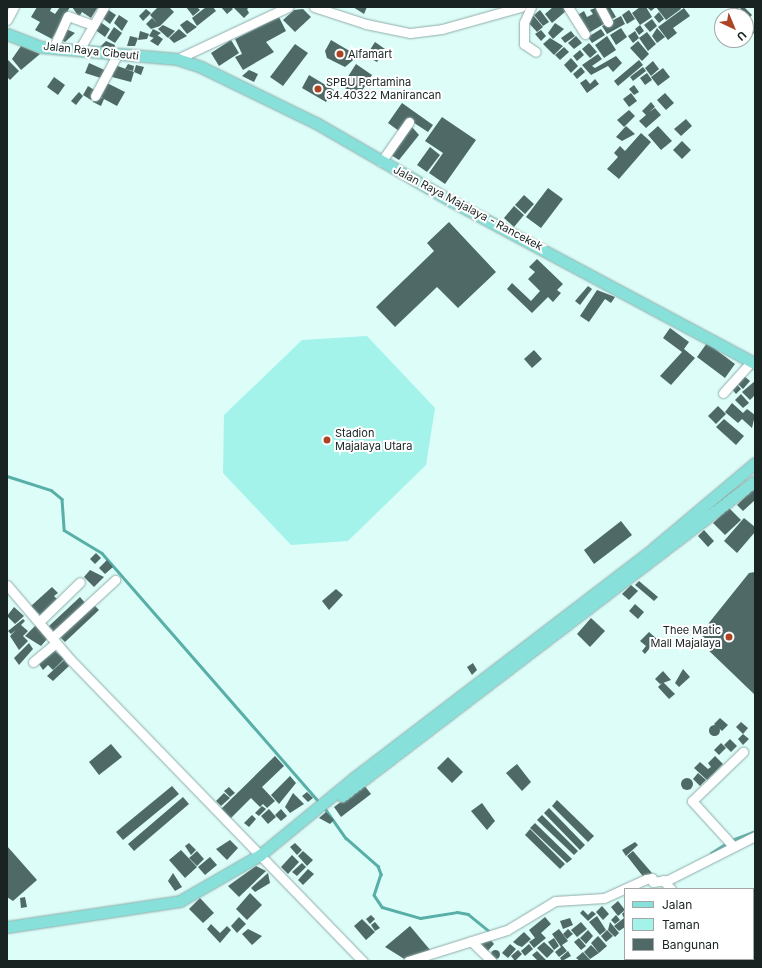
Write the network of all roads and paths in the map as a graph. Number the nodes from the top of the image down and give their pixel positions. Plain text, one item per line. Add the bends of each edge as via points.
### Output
1 (14, 7) edge
2 (104, 7) edge
3 (314, 7) edge
4 (521, 7) edge
5 (531, 7) edge
6 (568, 7) edge
7 (600, 7) edge
8 (284, 8) edge
9 (7, 20) edge
10 (608, 22) dead end
11 (93, 25) junction
12 (7, 34) edge
13 (584, 34) dead end
14 (53, 49) junction
15 (79, 50) junction
16 (536, 52) dead end
17 (117, 55) junction
18 (177, 59) junction
19 (95, 96) dead end
20 (409, 122) dead end
21 (381, 162) junction
22 (754, 362) edge
23 (723, 393) dead end
24 (755, 463) edge
25 (755, 481) edge
26 (114, 580) dead end
27 (80, 582) dead end
28 (7, 585) edge
29 (39, 622) junction
30 (54, 641) junction
31 (33, 662) dead end
32 (743, 752) dead end
33 (309, 818) junction
34 (755, 836) edge
35 (732, 844) junction
36 (260, 855) junction
37 (663, 880) junction
38 (626, 888) edge
39 (670, 888) edge
40 (624, 889) edge
41 (7, 927) edge
42 (471, 941) junction
43 (363, 961) edge
44 (408, 961) edge
45 (492, 961) edge

1 - 9 street
2 - 11 street
3 - 4 street via 366,24 410,33 442,29
5 - 16 street via 524,23 524,44
6 - 13 street
7 - 10 street
8 - 18 street
11 - 14 street via 68,16
11 - 15 street
12 - 14 main road, Jalan Raya Cibeuti
14 - 15 main road, Jalan Raya Cibeuti
15 - 17 main road, Jalan Raya Cibeuti
17 - 18 main road, Jalan Raya Cibeuti
17 - 19 street
18 - 21 main road, Jalan Raya Majalaya - Rancekek via 222,76 309,120
20 - 21 street
21 - 22 main road, Jalan Raya Majalaya - Rancekek
22 - 23 street
24 - 33 main road via 654,548 355,776
25 - 33 main road via 341,797
26 - 30 street
27 - 29 street
28 - 29 street
29 - 30 street
30 - 31 street
30 - 36 street
32 - 35 street via 692,801
33 - 36 main road
34 - 35 street
35 - 37 street
36 - 41 main road via 180,901
36 - 43 street
37 - 38 street via 646,879
37 - 39 street
40 - 42 street via 604,898 555,901 506,930
42 - 44 street
42 - 45 street

